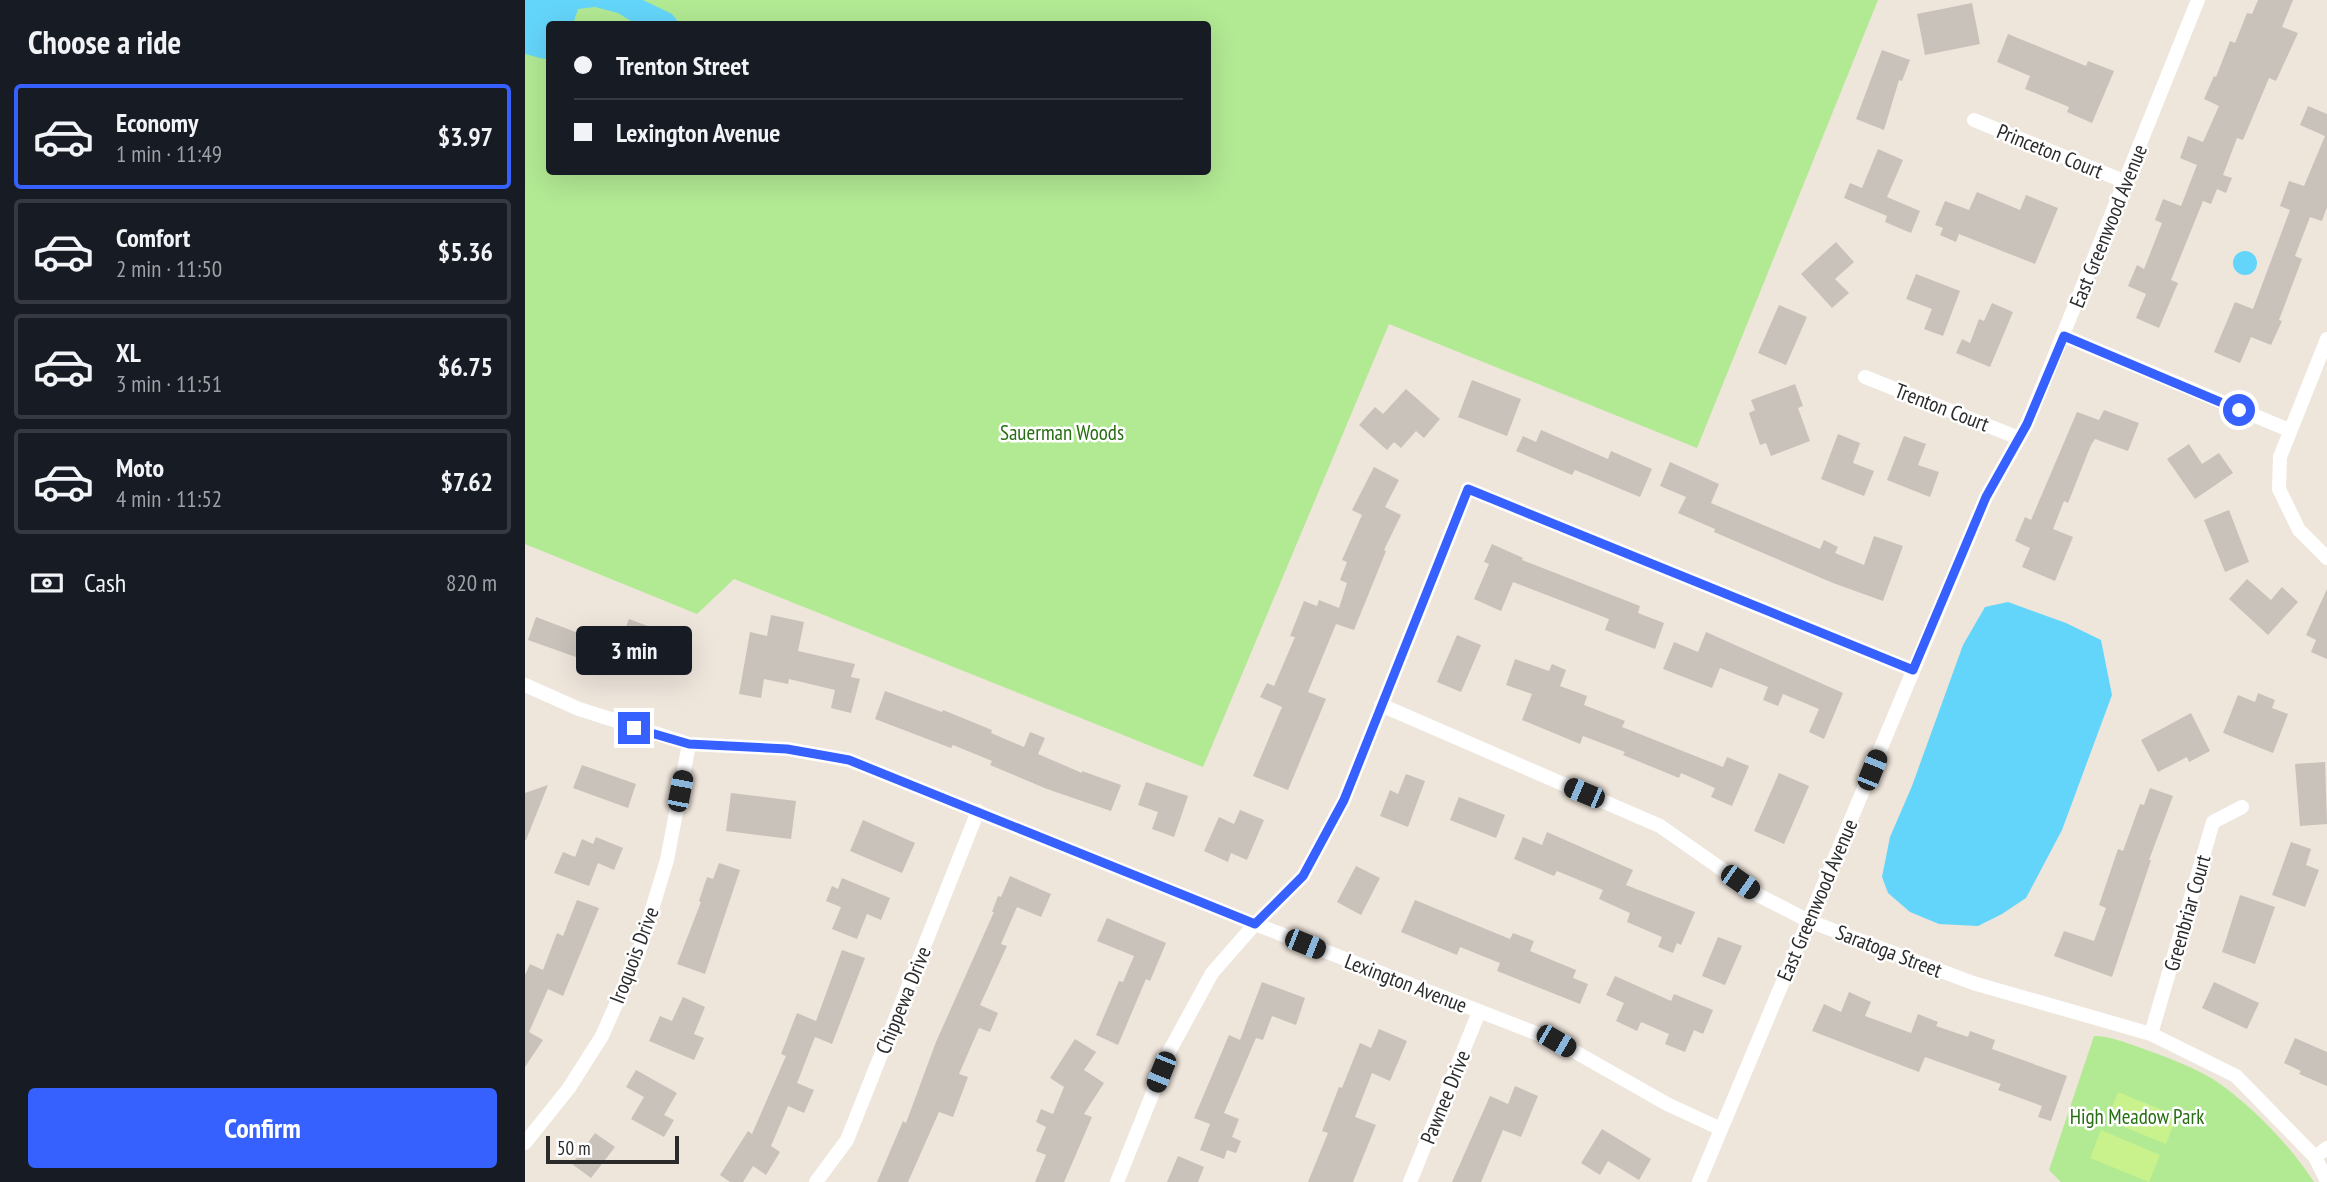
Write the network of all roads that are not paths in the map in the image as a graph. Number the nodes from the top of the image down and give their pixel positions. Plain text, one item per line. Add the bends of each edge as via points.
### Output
1 (2198, 0) edge
2 (1974, 120) dead end
3 (2126, 182) junction
4 (2064, 336) junction
5 (2327, 339) edge
6 (1865, 377) dead end
7 (2289, 430) junction
8 (2019, 438) junction
9 (2327, 558) edge
10 (1913, 670) junction
11 (525, 685) edge
12 (1381, 705) junction
13 (689, 744) junction
14 (2242, 807) dead end
15 (978, 811) junction
16 (1809, 920) junction
17 (1255, 924) junction
18 (1479, 1012) junction
19 (2151, 1034) junction
20 (1721, 1129) junction
21 (525, 1143) edge
22 (2321, 1153) edge
23 (2327, 1181) edge
24 (816, 1182) edge
25 (1117, 1182) edge
26 (1410, 1182) edge
27 (1699, 1182) edge

1 - 3 street, East Greenwood Avenue
2 - 3 street, Princeton Court
3 - 4 street, East Greenwood Avenue
4 - 7 street
4 - 8 street, East Greenwood Avenue
5 - 7 street
6 - 8 street, Trenton Court
7 - 9 street via 2280,457 2279,489 2299,530
8 - 10 street, East Greenwood Avenue via 1986,497
10 - 12 street via 1468,489
10 - 16 street, East Greenwood Avenue
11 - 13 street, Lexington Avenue via 579,709
12 - 16 street, Saratoga Street via 1660,825 1760,896
12 - 17 street via 1344,800 1303,876
13 - 15 street, Lexington Avenue via 787,749 849,760
13 - 21 street, Iroquois Drive via 667,860 638,955 602,1036 569,1088
14 - 19 street, Greenbriar Court via 2213,822
15 - 17 street, Lexington Avenue
15 - 24 street, Chippewa Drive via 848,1140
16 - 19 street, Saratoga Street via 1973,983
16 - 20 street, East Greenwood Avenue
17 - 18 street, Lexington Avenue
17 - 25 street via 1212,973 1189,1013
18 - 20 street, Lexington Avenue via 1556,1041
18 - 26 street, Pawnee Drive
19 - 22 street, Saratoga Street via 2236,1076
20 - 27 street, East Greenwood Avenue
22 - 23 street, Saratoga Street

